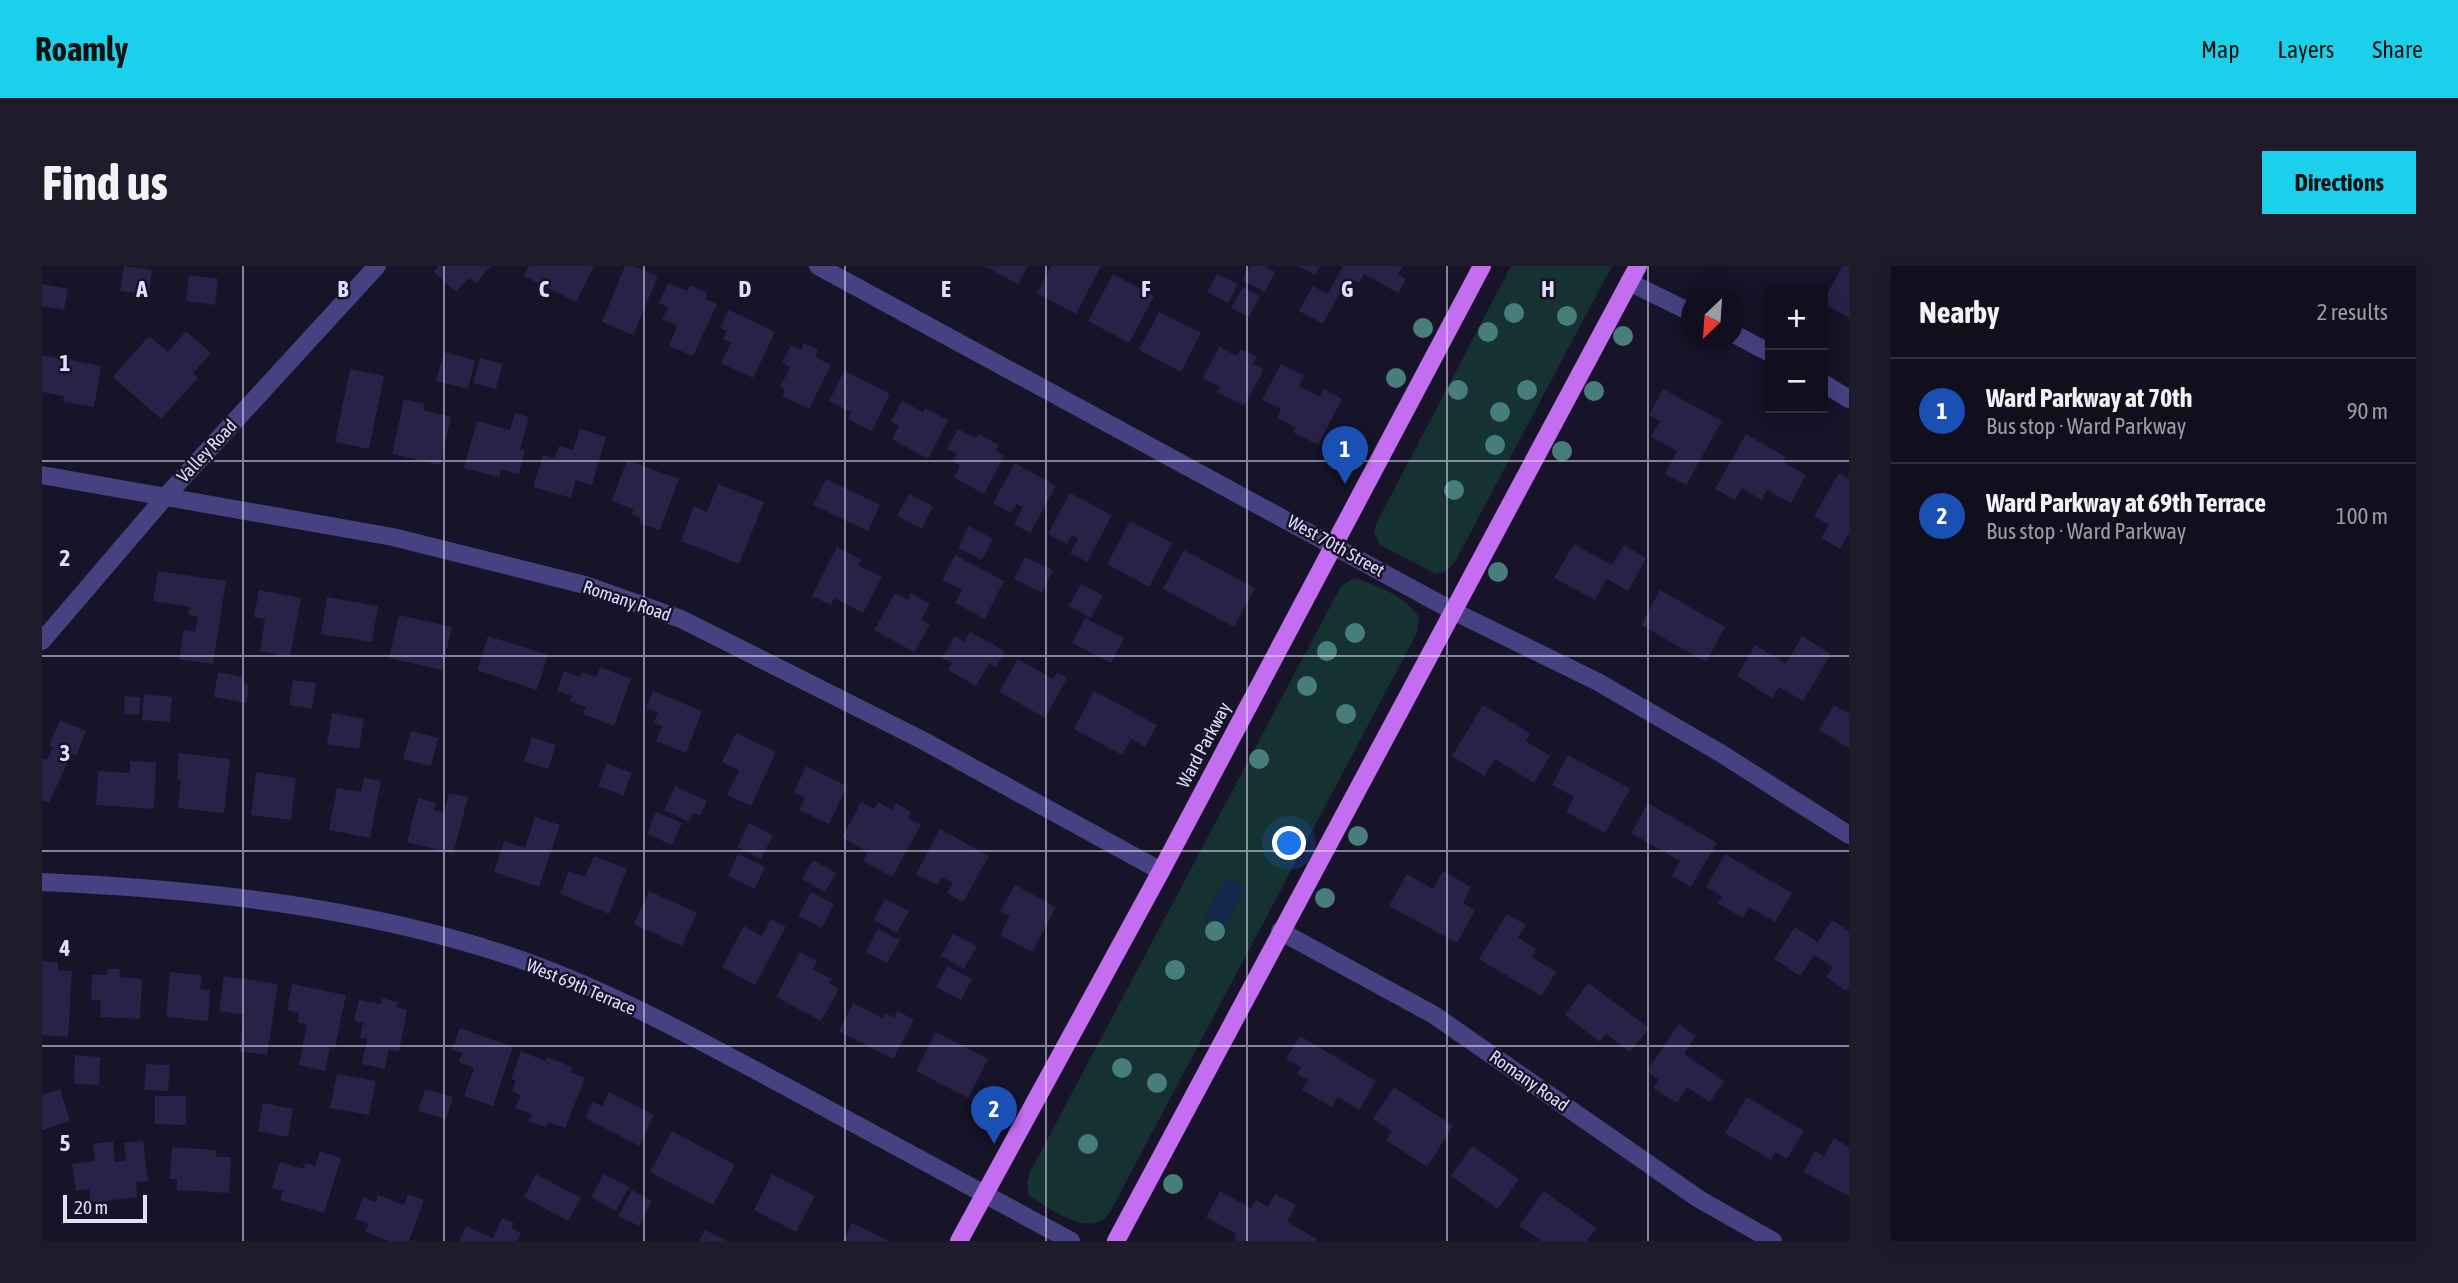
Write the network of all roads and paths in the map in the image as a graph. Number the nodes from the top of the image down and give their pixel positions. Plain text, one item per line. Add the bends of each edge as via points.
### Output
1 (377, 266) edge
2 (818, 266) edge
3 (1482, 266) edge
4 (1633, 274) edge
5 (1681, 306) edge
6 (1744, 339) edge
7 (1765, 350) edge
8 (1828, 386) edge
9 (1849, 398) edge
10 (42, 475) edge
11 (166, 496) junction
12 (1333, 544) junction
13 (1452, 611) junction
14 (42, 642) edge
15 (1849, 835) edge
16 (1161, 871) junction
17 (42, 882) edge
18 (1280, 931) junction
19 (984, 1194) junction
20 (959, 1241) edge
21 (1071, 1241) edge
22 (1115, 1241) edge
23 (1773, 1241) edge

1 - 11 street, Valley Road
2 - 12 street, West 70th Street
3 - 12 main road, Ward Parkway
4 - 5 street
4 - 13 main road
6 - 7 street
8 - 9 street
10 - 11 street, Romany Road
11 - 14 street, Valley Road
11 - 16 street, Romany Road via 393,537 584,585 681,619 922,740
12 - 13 street, West 70th Street
12 - 16 main road, Ward Parkway
13 - 15 street, West 70th Street via 1598,682
13 - 18 main road
16 - 19 main road, Ward Parkway
17 - 19 street, West 69th Terrace via 212,894 315,909 421,930 508,956 594,990 698,1040
18 - 22 main road
18 - 23 street, Romany Road via 1434,1015 1699,1199
19 - 20 main road, Ward Parkway
19 - 21 street, West 69th Terrace

